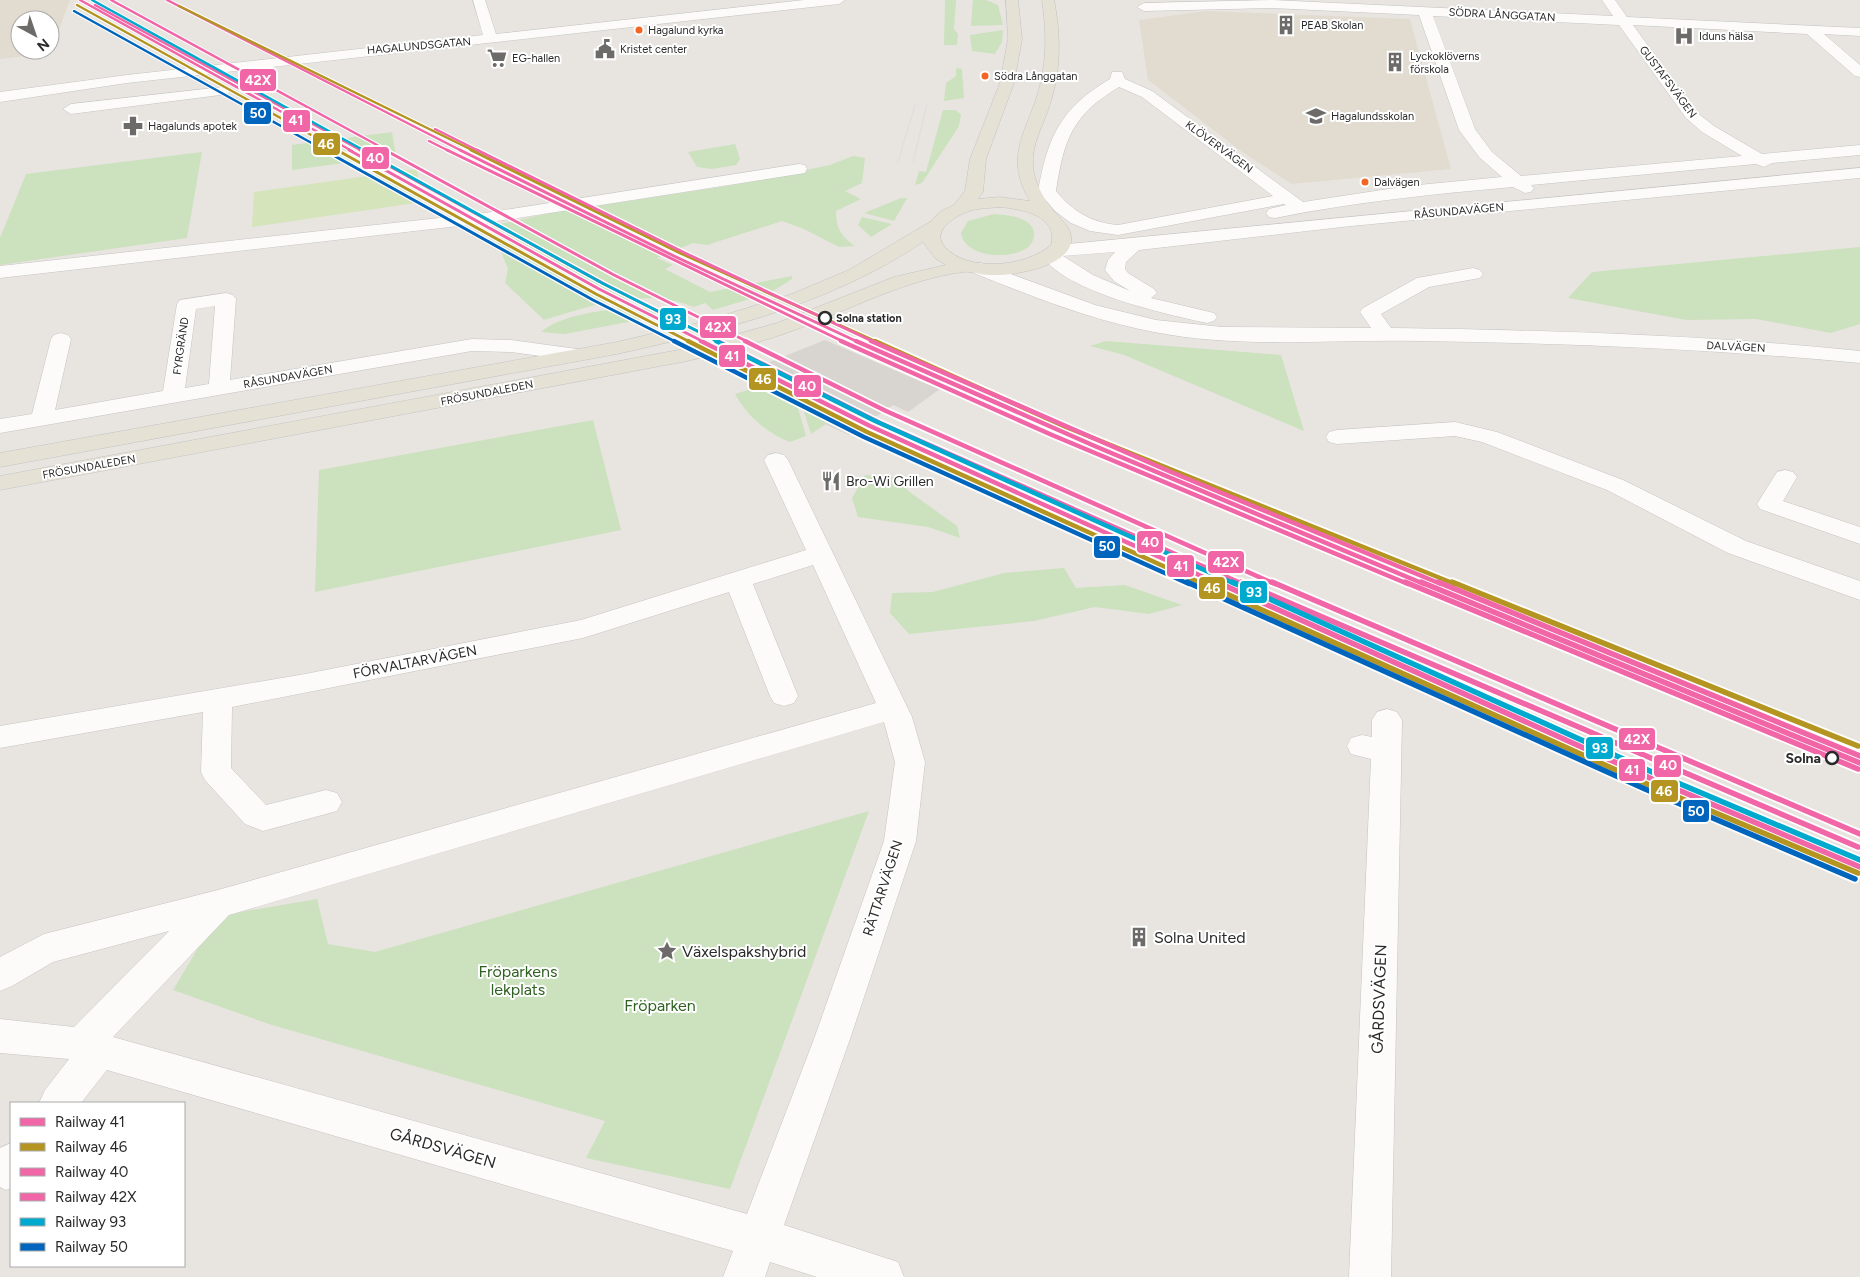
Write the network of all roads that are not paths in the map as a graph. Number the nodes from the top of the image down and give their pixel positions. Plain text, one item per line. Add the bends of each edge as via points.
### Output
1 (479, 0) edge
2 (838, 0) edge
3 (1012, 0) edge
4 (1048, 0) edge
5 (1608, 0) edge
6 (1144, 7) dead end
7 (1425, 12) junction
8 (1623, 21) junction
9 (1810, 30) junction
10 (1860, 32) edge
11 (491, 39) junction
12 (226, 68) junction
13 (1860, 73) edge
14 (0, 97) edge
15 (71, 109) dead end
16 (1860, 150) edge
17 (1760, 159) junction
18 (798, 169) dead end
19 (1860, 173) edge
20 (1835, 175) junction
21 (1793, 179) junction
22 (1516, 181) junction
23 (1860, 190) edge
24 (1295, 204) junction
25 (1543, 204) junction
26 (961, 207) junction
27 (1045, 211) junction
28 (1320, 224) junction
29 (934, 226) junction
30 (1057, 246) junction
31 (1134, 246) junction
32 (963, 268) junction
33 (0, 272) edge
34 (1473, 274) dead end
35 (1179, 311) junction
36 (1312, 334) junction
37 (1385, 334) junction
38 (61, 338) dead end
39 (577, 356) junction
40 (1860, 357) edge
41 (219, 388) junction
42 (173, 396) junction
43 (42, 418) junction
44 (0, 426) edge
45 (1337, 437) dead end
46 (0, 460) edge
47 (776, 460) dead end
48 (1786, 477) dead end
49 (0, 483) edge
50 (1860, 536) edge
51 (821, 554) junction
52 (739, 580) junction
53 (1860, 591) edge
54 (784, 696) dead end
55 (218, 700) junction
56 (893, 708) junction
57 (0, 737) edge
58 (1378, 739) dead end
59 (326, 802) dead end
60 (218, 904) junction
61 (0, 975) edge
62 (0, 1036) edge
63 (89, 1049) junction
64 (59, 1102) edge
65 (760, 1238) junction
66 (744, 1277) edge
67 (883, 1277) edge
68 (1370, 1277) edge

1 - 11 street
2 - 11 street, HAGALUNDSGATAN
3 - 26 main road via 1014,39 1007,83 978,159 974,192
4 - 27 main road via 1053,36 1050,75 1024,160 1026,174
5 - 8 street, GUSTAFSVÄGEN
6 - 7 street, SÖDRA LÅNGGATAN via 1272,4
7 - 8 street, SÖDRA LÅNGGATAN
7 - 22 street via 1467,130 1486,155
8 - 9 street, SÖDRA LÅNGGATAN
8 - 17 street, GUSTAFSVÄGEN via 1691,115 1708,129
9 - 10 street, SÖDRA LÅNGGATAN
9 - 13 street
11 - 12 street, HAGALUNDSGATAN
12 - 14 street, HAGALUNDSGATAN
12 - 15 street via 222,97
16 - 17 street, RÅSUNDAVÄGEN
17 - 21 street, GUSTAFSVÄGEN
17 - 22 street, RÅSUNDAVÄGEN
18 - 33 street via 485,218
19 - 20 street, RÅSUNDAVÄGEN
20 - 21 street, RÅSUNDAVÄGEN
20 - 23 street
21 - 25 street, RÅSUNDAVÄGEN
22 - 24 street, RÅSUNDAVÄGEN
22 - 25 street
24 - 24 street, KLÖVERVÄGEN via 1147,94 1118,78 1064,127 1051,166 1048,191 1060,208 1076,219 1104,230
24 - 28 street, KLÖVERVÄGEN
24 - 30 street, RÅSUNDAVÄGEN via 1144,234 1091,236
25 - 28 street, RÅSUNDAVÄGEN
26 - 27 main road via 1000,202
26 - 29 main road, FRÖSUNDALEDEN
27 - 30 main road
28 - 31 street, RÅSUNDAVÄGEN
29 - 32 main road via 930,236 932,245
29 - 39 main road, FRÖSUNDALEDEN via 857,273 794,301 663,338
30 - 31 street, RÅSUNDAVÄGEN
30 - 32 main road, FRÖSUNDALEDEN via 1032,265
30 - 35 street, DALVÄGEN via 1066,268 1089,281 1128,297
31 - 35 street via 1117,260 1115,270 1131,284
32 - 36 street, DALVÄGEN via 1124,320 1217,334
32 - 49 main road, FRÖSUNDALEDEN via 901,281 759,335 687,355
34 - 37 street via 1424,282 1370,312
35 - 36 street, DALVÄGEN
36 - 37 street, DALVÄGEN
37 - 40 street, DALVÄGEN via 1557,338 1795,350
38 - 43 street
39 - 41 street, RÅSUNDAVÄGEN via 472,344
39 - 46 main road, FRÖSUNDALEDEN
41 - 42 street, RÅSUNDAVÄGEN
41 - 42 street, FYRGRÄND via 226,299 187,304
42 - 43 street, RÅSUNDAVÄGEN
43 - 44 street, RÅSUNDAVÄGEN
45 - 53 street via 1455,429 1489,437 1615,485 1737,547
47 - 51 street, RÄTTARVÄGEN
48 - 50 street via 1769,504
51 - 52 street, FÖRVALTARVÄGEN
51 - 56 street, RÄTTARVÄGEN
52 - 54 street
52 - 55 street, FÖRVALTARVÄGEN via 582,629
55 - 57 street, FÖRVALTARVÄGEN
55 - 59 street via 216,772 256,815 263,818
56 - 60 street
56 - 65 street, RÄTTARVÄGEN via 910,762 900,841
58 - 68 street, GÅRDSVÄGEN
60 - 61 street via 44,949
60 - 63 street
62 - 63 street, GÅRDSVÄGEN via 65,1041
63 - 64 street
63 - 65 street, GÅRDSVÄGEN
65 - 66 street, RÄTTARVÄGEN
65 - 67 street, GÅRDSVÄGEN

